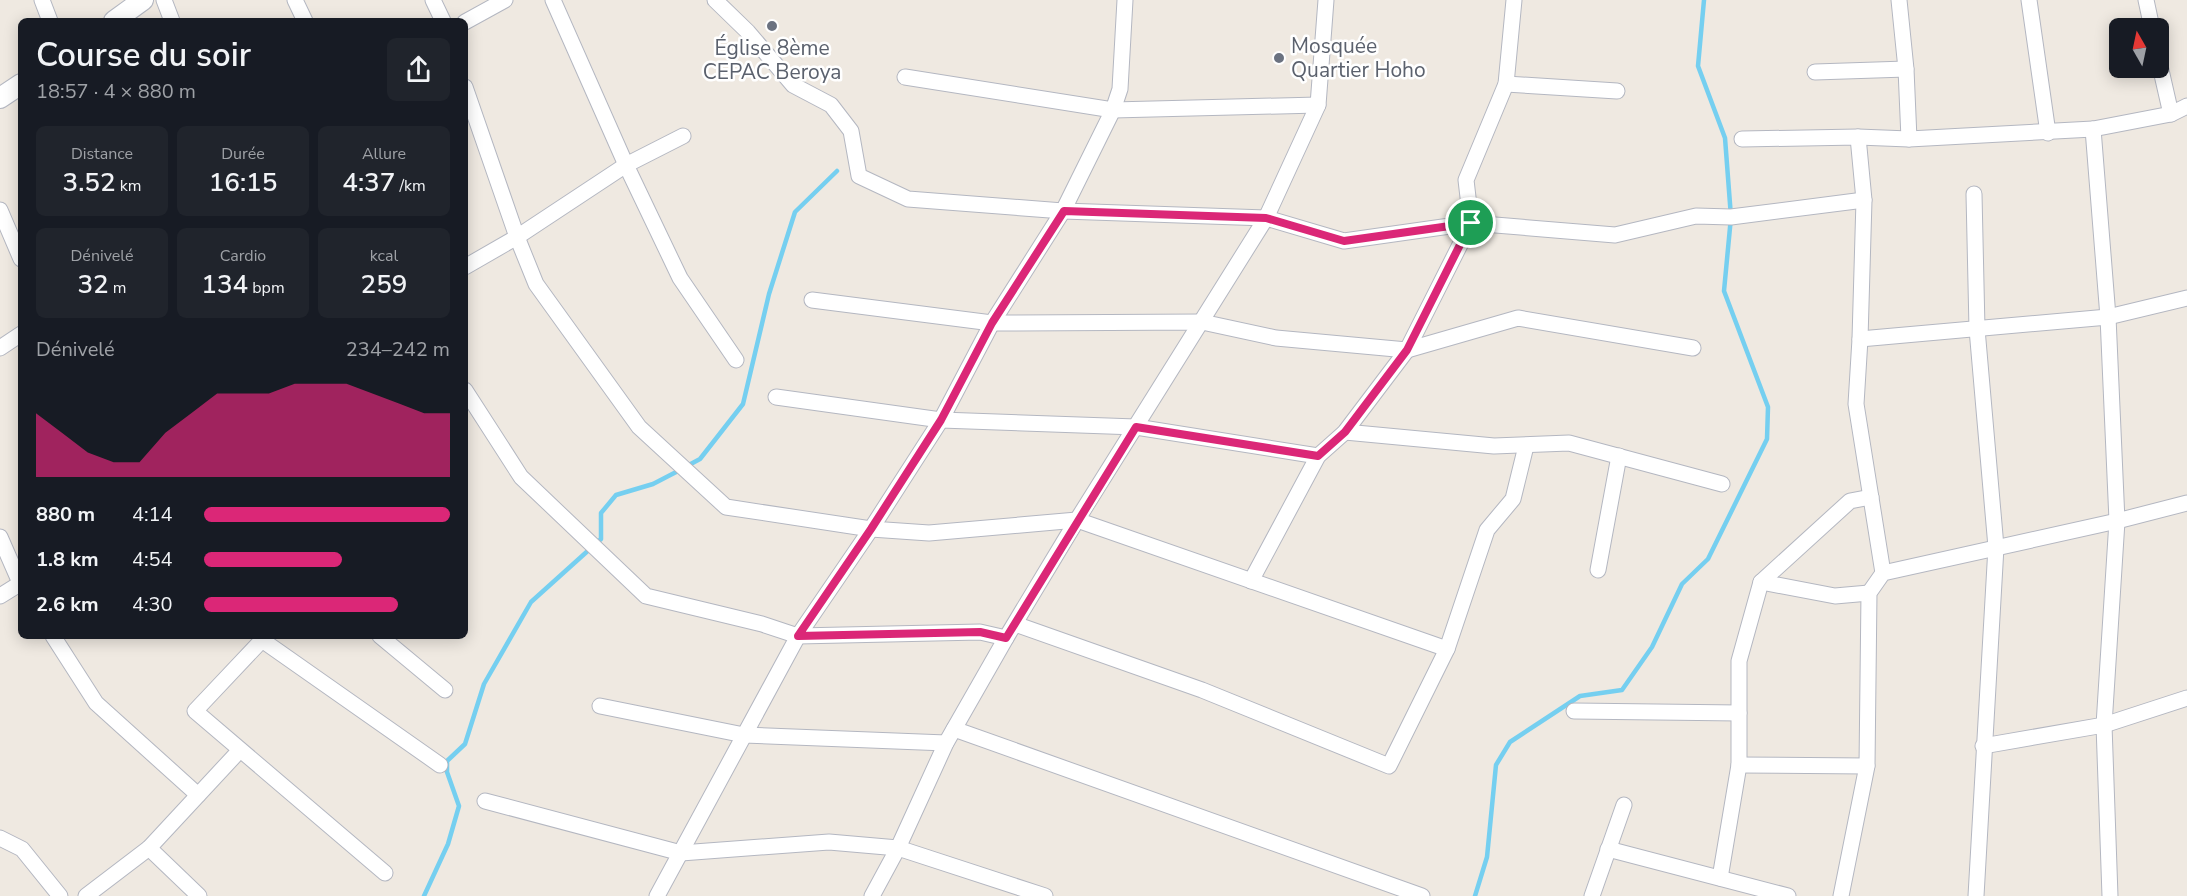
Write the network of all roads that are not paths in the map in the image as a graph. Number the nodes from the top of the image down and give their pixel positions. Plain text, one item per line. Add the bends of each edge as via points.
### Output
1 (42, 0) edge
2 (143, 0) edge
3 (164, 0) edge
4 (295, 0) edge
5 (433, 0) edge
6 (505, 0) edge
7 (553, 0) edge
8 (715, 0) edge
9 (1125, 0) edge
10 (1326, 0) edge
11 (1514, 0) edge
12 (1899, 0) edge
13 (2029, 0) edge
14 (2146, 0) edge
15 (49, 18) edge
16 (118, 18) edge
17 (171, 18) edge
18 (304, 18) edge
19 (441, 18) edge
20 (2150, 18) edge
21 (468, 20) edge
22 (1906, 69) junction
23 (1815, 72) dead end
24 (905, 76) dead end
25 (2163, 78) edge
26 (1506, 84) junction
27 (18, 86) edge
28 (1617, 91) dead end
29 (468, 96) edge
30 (0, 98) edge
31 (1318, 105) junction
32 (2187, 106) edge
33 (1113, 110) junction
34 (2171, 114) junction
35 (2093, 129) junction
36 (2048, 132) junction
37 (683, 136) dead end
38 (1858, 137) junction
39 (1742, 139) dead end
40 (1909, 139) junction
41 (626, 165) junction
42 (1974, 194) dead end
43 (1864, 200) junction
44 (0, 210) edge
45 (1064, 211) junction
46 (1266, 218) junction
47 (1471, 223) junction
48 (517, 237) junction
49 (18, 252) edge
50 (468, 265) edge
51 (2187, 298) edge
52 (812, 300) dead end
53 (2108, 317) junction
54 (1202, 322) junction
55 (992, 323) junction
56 (1977, 329) junction
57 (18, 336) edge
58 (1860, 339) junction
59 (0, 348) edge
60 (1693, 348) dead end
61 (1407, 350) junction
62 (736, 360) dead end
63 (468, 395) edge
64 (776, 397) dead end
65 (941, 420) junction
66 (1136, 427) junction
67 (1345, 432) junction
68 (1526, 446) junction
69 (1318, 456) junction
70 (1619, 456) junction
71 (1722, 484) dead end
72 (1871, 497) junction
73 (2187, 503) edge
74 (1077, 520) junction
75 (2117, 521) junction
76 (871, 529) junction
77 (0, 537) edge
78 (1996, 547) junction
79 (1598, 570) dead end
80 (1883, 573) junction
81 (18, 577) edge
82 (1251, 581) junction
83 (1761, 582) junction
84 (18, 586) edge
85 (1869, 593) junction
86 (0, 596) edge
87 (1015, 624) junction
88 (798, 636) junction
89 (1006, 638) junction
90 (55, 639) edge
91 (384, 639) edge
92 (1447, 649) junction
93 (445, 690) dead end
94 (2187, 698) edge
95 (600, 706) dead end
96 (1574, 711) dead end
97 (1739, 713) junction
98 (2104, 725) junction
99 (954, 729) junction
100 (744, 735) junction
101 (946, 743) junction
102 (1983, 746) junction
103 (240, 750) junction
104 (441, 765) dead end
105 (1739, 765) junction
106 (1867, 766) junction
107 (198, 795) junction
108 (485, 801) dead end
109 (1624, 805) dead end
110 (0, 838) edge
111 (149, 848) junction
112 (898, 848) junction
113 (1608, 849) junction
114 (681, 853) junction
115 (385, 873) dead end
116 (1720, 878) junction
117 (60, 896) edge
118 (86, 896) edge
119 (199, 896) edge
120 (657, 896) edge
121 (873, 896) edge
122 (1045, 896) edge
123 (1422, 896) edge
124 (1592, 896) edge
125 (1788, 896) edge
126 (1841, 896) edge
127 (1976, 896) edge
128 (2110, 896) edge

1 - 15 street
2 - 16 street
3 - 17 street
4 - 18 street
5 - 19 street
6 - 21 street
7 - 41 street
8 - 45 street via 793,85 831,105 851,131 859,176 908,199
9 - 33 street via 1120,90
10 - 31 street
11 - 26 street
12 - 22 street
13 - 36 street
14 - 20 street
22 - 23 street
22 - 40 street
24 - 33 street
25 - 34 street
26 - 28 street
26 - 47 street via 1466,180
27 - 30 street
29 - 48 street
31 - 33 street
31 - 46 street
32 - 34 street
33 - 45 street
34 - 35 street
35 - 36 street
35 - 53 street
36 - 40 street
37 - 41 street
38 - 39 street
38 - 40 street
38 - 43 street
41 - 48 street
41 - 62 street via 680,278
42 - 56 street
43 - 47 street via 1731,217 1696,216 1615,235
43 - 58 street
44 - 49 street
45 - 46 street
45 - 55 street
46 - 47 street via 1344,241
46 - 54 street
47 - 61 street
48 - 50 street
48 - 76 street via 536,284 639,428 726,507
51 - 53 street
52 - 55 street
53 - 56 street
53 - 75 street
54 - 55 street
54 - 61 street via 1276,338
54 - 66 street
55 - 65 street
56 - 58 street
56 - 78 street
57 - 59 street
58 - 72 street via 1856,404
60 - 61 street via 1518,318
61 - 67 street
63 - 88 street via 521,477 646,596
64 - 65 street
65 - 66 street
65 - 76 street
66 - 69 street
66 - 74 street
67 - 68 street
67 - 69 street
68 - 70 street via 1569,443
68 - 92 street via 1513,499 1487,530
69 - 82 street
70 - 71 street
70 - 79 street
72 - 80 street
72 - 83 street via 1850,501
73 - 75 street
74 - 76 street via 929,533
74 - 82 street
74 - 87 street
75 - 78 street
75 - 98 street
76 - 88 street
77 - 81 street
78 - 80 street
78 - 102 street
80 - 85 street
82 - 92 street
83 - 85 street via 1835,596
83 - 97 street via 1739,661
84 - 86 street
85 - 106 street
87 - 89 street
87 - 92 street via 1202,690 1389,766
88 - 89 street via 980,632
88 - 100 street
89 - 99 street
90 - 107 street via 96,703
91 - 93 street
94 - 98 street
95 - 100 street
96 - 97 street
97 - 105 street
98 - 102 street
98 - 128 street
99 - 101 street
99 - 123 street
100 - 101 street
100 - 114 street
101 - 112 street
102 - 127 street
103 - 104 street via 195,711 261,640
103 - 107 street
103 - 115 street
105 - 106 street
105 - 116 street
106 - 126 street
107 - 111 street
108 - 114 street
109 - 113 street
110 - 117 street via 22,849
111 - 118 street
111 - 119 street
112 - 114 street via 829,842
112 - 121 street
112 - 122 street
113 - 116 street
113 - 124 street
114 - 120 street
116 - 125 street

